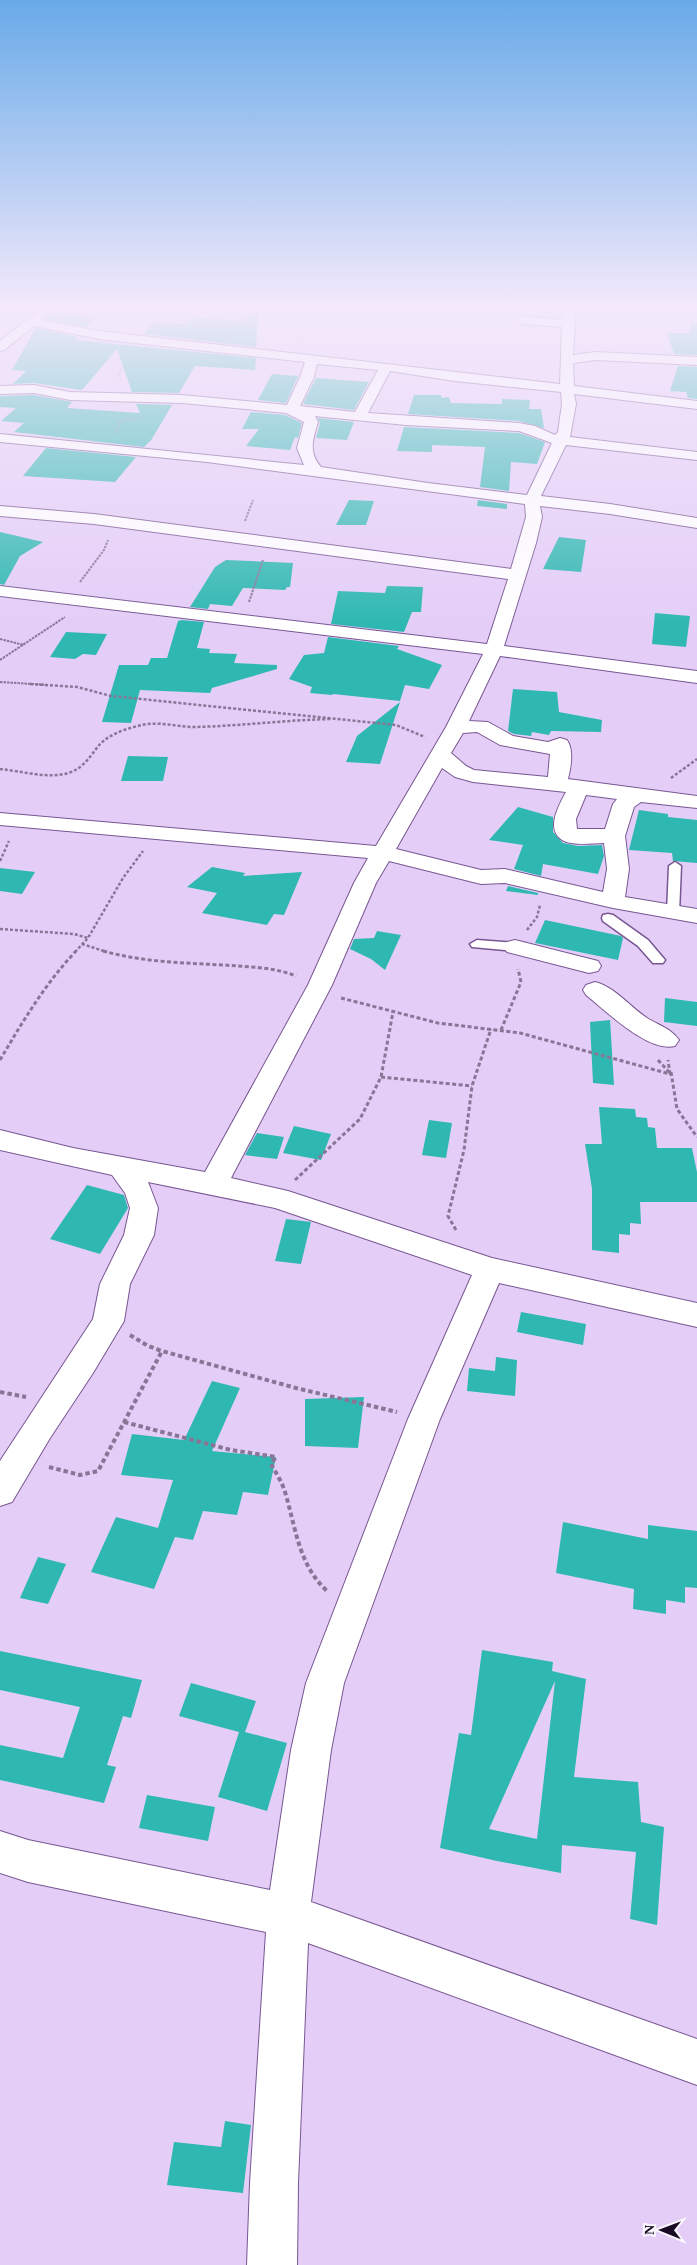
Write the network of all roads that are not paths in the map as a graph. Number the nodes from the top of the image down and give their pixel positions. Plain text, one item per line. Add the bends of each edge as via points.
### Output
1 (298, 414) edge
2 (328, 414) edge
3 (567, 414) edge
4 (360, 416) joint
5 (0, 438) edge
6 (562, 440) junction
7 (697, 456) edge
8 (316, 472) junction
9 (532, 500) junction
10 (0, 511) edge
11 (697, 523) edge
12 (518, 575) junction
13 (0, 591) edge
14 (494, 650) junction
15 (697, 678) edge
16 (456, 727) junction
17 (442, 749) junction
18 (557, 784) junction
19 (579, 787) junction
20 (637, 796) junction
21 (697, 802) edge
22 (0, 819) edge
23 (614, 836) junction
24 (383, 853) junction
25 (675, 866) dead end
26 (610, 909) junction
27 (673, 914) junction
28 (697, 916) edge
29 (477, 944) dead end
30 (645, 946) dead end
31 (515, 948) joint
32 (589, 966) dead end
33 (595, 990) dead end
34 (666, 1040) road end
35 (0, 1140) edge
36 (120, 1166) junction
37 (213, 1184) junction
38 (490, 1269) junction
39 (697, 1315) edge
40 (0, 1491) edge
41 (0, 1852) edge
42 (288, 1915) junction
43 (697, 2062) edge
44 (272, 2265) edge

1 - 8 street via 311,422 304,446 307,461
2 - 4 street
3 - 6 street
4 - 6 street via 433,424 530,428 544,437
5 - 8 street
6 - 7 street
6 - 9 street
8 - 9 street
9 - 11 street
9 - 12 street via 534,517
10 - 12 street via 94,519
12 - 14 street
13 - 14 street
14 - 15 street
14 - 16 street
16 - 17 street
16 - 18 street via 482,726 506,741 550,748 560,744 561,766
17 - 18 street via 457,769 465,774
17 - 24 street
18 - 19 street
19 - 20 street
19 - 23 street via 564,823 566,832 571,836
20 - 21 street
20 - 23 street via 624,804
22 - 24 street
23 - 26 street via 618,869
24 - 26 street via 481,877 505,876
24 - 37 street via 365,883 316,990
25 - 27 lane
26 - 27 street
26 - 30 lane
27 - 28 street
29 - 31 lane
31 - 32 street
33 - 34 street via 637,1023
35 - 36 street
36 - 37 street
36 - 40 street via 138,1190 144,1208 139,1235 115,1284 108,1321
37 - 38 street via 278,1198
38 - 39 street
38 - 42 street via 424,1419 325,1683 311,1750
41 - 42 street via 28,1862
42 - 43 street
42 - 44 street

